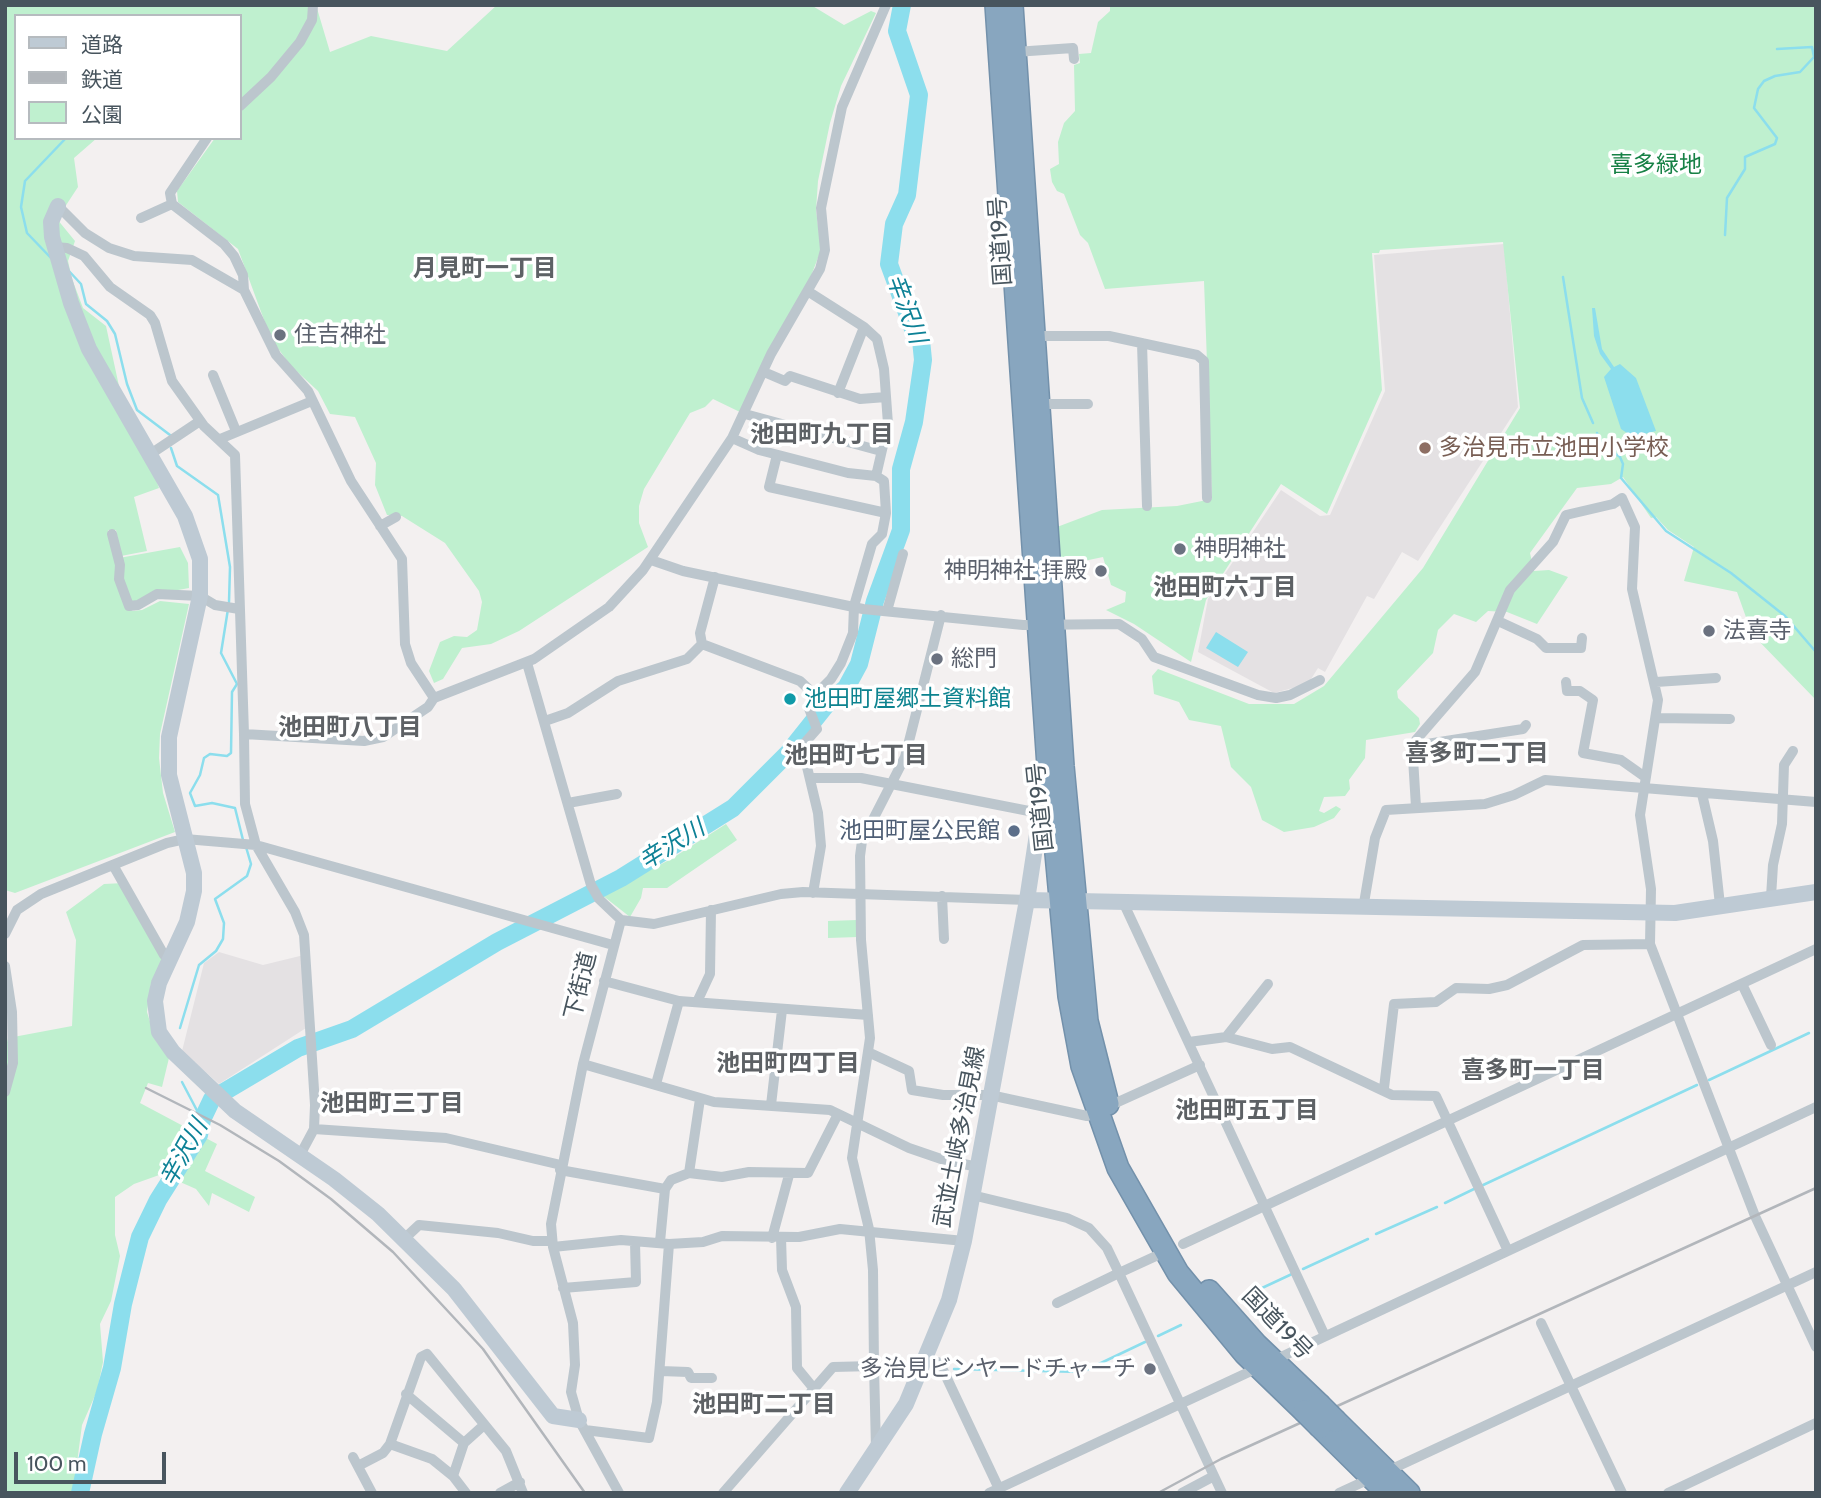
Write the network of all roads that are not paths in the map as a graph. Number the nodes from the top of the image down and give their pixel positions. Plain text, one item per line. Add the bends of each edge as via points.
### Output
1 (313, 5) edge
2 (886, 5) edge
3 (996, 5) edge
4 (1012, 5) edge
5 (1015, 52) junction
6 (1074, 60) dead end
7 (242, 104) edge
8 (206, 140) edge
9 (172, 204) junction
10 (58, 206) joint
11 (141, 218) dead end
12 (55, 247) junction
13 (115, 251) junction
14 (84, 256) junction
15 (244, 290) junction
16 (809, 292) junction
17 (864, 327) junction
18 (1034, 336) junction
19 (1142, 343) junction
20 (764, 372) junction
21 (213, 375) dead end
22 (838, 393) junction
23 (886, 397) junction
24 (312, 401) junction
25 (1039, 404) junction
26 (1088, 404) dead end
27 (745, 414) junction
28 (200, 421) junction
29 (236, 431) junction
30 (732, 438) junction
31 (220, 439) junction
32 (881, 451) junction
33 (149, 455) junction
34 (777, 455) junction
35 (876, 476) junction
36 (1208, 498) dead end
37 (1147, 506) dead end
38 (886, 513) junction
39 (396, 516) dead end
40 (380, 526) junction
41 (112, 534) dead end
42 (903, 554) dead end
43 (651, 560) junction
44 (715, 577) junction
45 (200, 596) junction
46 (859, 608) junction
47 (232, 609) junction
48 (886, 610) junction
49 (941, 615) junction
50 (1498, 621) junction
51 (1046, 625) junction
52 (1582, 638) dead end
53 (702, 644) junction
54 (527, 663) junction
55 (1716, 678) dead end
56 (1320, 680) dead end
57 (1566, 682) dead end
58 (1656, 682) junction
59 (815, 695) junction
60 (434, 698) junction
61 (1657, 718) junction
62 (1730, 719) dead end
63 (545, 721) junction
64 (1526, 725) dead end
65 (244, 734) junction
66 (1414, 746) junction
67 (1793, 751) dead end
68 (1048, 766) junction
69 (811, 778) junction
70 (1644, 782) junction
71 (891, 786) junction
72 (1702, 793) junction
73 (617, 794) dead end
74 (1783, 800) junction
75 (1816, 802) edge
76 (568, 803) junction
77 (1416, 807) junction
78 (1039, 813) junction
79 (185, 839) junction
80 (248, 844) junction
81 (113, 865) junction
82 (1816, 892) edge
83 (813, 893) junction
84 (861, 896) junction
85 (942, 896) junction
86 (1771, 897) junction
87 (1027, 900) junction
88 (1068, 902) junction
89 (1124, 904) junction
90 (1720, 905) junction
91 (1363, 909) junction
92 (711, 910) junction
93 (1648, 913) junction
94 (621, 920) junction
95 (5, 934) edge
96 (944, 939) dead end
97 (1650, 944) junction
98 (613, 945) junction
99 (1816, 949) edge
100 (171, 959) junction
101 (5, 966) edge
102 (604, 981) junction
103 (1268, 984) dead end
104 (1742, 984) junction
105 (680, 1001) junction
106 (697, 1002) junction
107 (782, 1010) junction
108 (1678, 1014) junction
109 (868, 1015) junction
110 (1226, 1037) junction
111 (1189, 1042) junction
112 (1771, 1045) dead end
113 (868, 1052) junction
114 (583, 1064) junction
115 (1200, 1065) junction
116 (656, 1084) junction
117 (1384, 1088) junction
118 (5, 1092) edge
119 (990, 1095) junction
120 (700, 1098) junction
121 (771, 1105) junction
122 (1816, 1107) edge
123 (1103, 1110) junction
124 (838, 1114) junction
125 (1448, 1121) junction
126 (857, 1124) junction
127 (314, 1129) junction
128 (1729, 1148) junction
129 (299, 1157) junction
130 (978, 1167) junction
131 (560, 1168) junction
132 (689, 1173) junction
133 (789, 1175) junction
134 (665, 1189) junction
135 (972, 1195) junction
136 (1266, 1206) junction
137 (869, 1230) junction
138 (777, 1237) junction
139 (404, 1239) junction
140 (964, 1241) junction
141 (635, 1242) junction
142 (665, 1243) junction
143 (552, 1244) junction
144 (1183, 1244) dead end
145 (1507, 1251) junction
146 (1156, 1256) dead end
147 (1816, 1272) edge
148 (1119, 1273) junction
149 (1786, 1286) junction
150 (563, 1288) junction
151 (1057, 1303) dead end
152 (1541, 1323) dead end
153 (1325, 1336) junction
154 (1816, 1347) edge
155 (1281, 1357) dead end
156 (926, 1359) junction
157 (874, 1366) junction
158 (661, 1371) junction
159 (1249, 1372) dead end
160 (712, 1378) dead end
161 (1571, 1386) junction
162 (815, 1390) junction
163 (406, 1394) junction
164 (1181, 1403) junction
165 (1816, 1423) edge
166 (1328, 1424) junction
167 (484, 1425) junction
168 (582, 1425) junction
169 (464, 1443) junction
170 (390, 1444) junction
171 (876, 1452) junction
172 (1394, 1468) dead end
173 (453, 1476) junction
174 (1214, 1476) junction
175 (1365, 1481) dead end
176 (521, 1487) edge
177 (996, 1491) edge
178 (372, 1493) edge
179 (466, 1493) edge
180 (500, 1493) edge
181 (619, 1493) edge
182 (723, 1493) edge
183 (847, 1493) edge
184 (1182, 1493) edge
185 (1222, 1493) edge
186 (1339, 1493) edge
187 (1387, 1493) edge
188 (1409, 1493) edge
189 (1622, 1493) edge
190 (1668, 1493) edge

1 - 7 street via 312,20 300,42
2 - 16 street via 842,107 821,208 825,250
3 - 51 highway, 国道19号
4 - 5 highway, 国道19号
5 - 6 street via 1073,48
5 - 18 highway, 国道19号
8 - 9 street via 170,192
9 - 11 street
9 - 15 street via 224,244 239,266
10 - 12 street via 51,222
10 - 13 street via 85,233
12 - 14 street
12 - 33 street via 89,349
13 - 14 street via 94,250
13 - 15 street via 192,260
14 - 28 street via 110,287 155,323 172,381
15 - 24 street via 276,355 309,391
16 - 17 street
16 - 20 street via 788,321
17 - 22 street
17 - 23 street via 877,339
18 - 19 street via 1109,336
18 - 25 highway, 国道19号
19 - 36 street via 1197,355 1204,361
19 - 37 street
20 - 22 street
20 - 27 street
21 - 29 street
22 - 23 street via 860,399
23 - 32 street via 888,424
24 - 29 street
24 - 40 street via 351,481
25 - 26 street
25 - 51 highway, 国道19号
27 - 30 street
27 - 32 street
28 - 31 street
28 - 33 street
29 - 31 street
30 - 34 street
30 - 43 street
31 - 47 street via 236,459
32 - 35 street
33 - 45 street via 193,534 200,559
34 - 35 street
34 - 38 street via 769,487
35 - 38 street via 884,481
38 - 46 street via 882,534 872,544
39 - 40 street
40 - 60 street via 402,559 405,644 411,663
41 - 45 street via 129,606 157,594
42 - 48 street
43 - 44 street
43 - 54 street via 609,607
44 - 46 street
44 - 53 street via 700,634
45 - 47 street
45 - 79 street via 169,737 169,775
46 - 48 street
46 - 59 street via 841,663
47 - 65 street
48 - 49 street
49 - 51 street
49 - 71 street via 905,757
50 - 52 street via 1546,648 1581,648
50 - 58 street via 1510,590 1553,542 1566,515 1622,498 1635,527 1632,589
50 - 66 street via 1475,673
51 - 56 street via 1119,624 1142,639 1154,657 1247,693 1276,698
51 - 68 highway, 国道19号
51 - 88 highway, 国道19号 via 1063,766
53 - 59 street via 800,681
53 - 63 street via 687,659 618,681 568,713
54 - 60 street
54 - 63 street
55 - 58 street
57 - 70 street via 1567,691 1580,691 1593,700 1583,753 1621,760
58 - 61 street
59 - 69 street via 809,709 816,727 802,746
60 - 65 street via 428,707 383,737 364,741
61 - 62 street
61 - 70 street
63 - 76 street
64 - 66 street
65 - 80 street
66 - 77 street
67 - 74 street via 1784,765
68 - 78 street, 武並土岐多治見線
68 - 88 highway, 国道19号
69 - 71 street via 845,776
69 - 83 street via 821,846
70 - 72 street
70 - 77 street via 1545,780 1485,804
70 - 93 street via 1640,815 1651,889
71 - 78 street
71 - 84 street via 862,841
72 - 74 street
72 - 90 street
73 - 76 street
74 - 75 street
74 - 86 street
76 - 94 street via 589,878 599,899
77 - 91 street via 1386,810 1381,817
78 - 87 street, 武並土岐多治見線
79 - 80 street
79 - 81 street
79 - 100 street via 194,891
80 - 98 street
80 - 127 street via 295,912 304,935
81 - 95 street via 28,901 17,910
81 - 100 street via 164,955
82 - 86 street
83 - 84 street
83 - 92 street via 781,894
84 - 85 street
84 - 109 street
85 - 87 street
85 - 96 street
86 - 90 street
87 - 88 street
87 - 119 street, 武並土岐多治見線
88 - 89 street
88 - 123 highway, 国道19号
89 - 91 street
89 - 111 street
90 - 93 street
91 - 93 street
92 - 94 street via 654,923
92 - 106 street via 710,974
93 - 97 street
94 - 98 street, 下街道
97 - 108 street
97 - 117 street via 1583,945 1507,985 1456,988 1436,1002 1394,1004
98 - 102 street, 下街道
99 - 104 street
100 - 129 street via 159,983 155,1018 159,1032 173,1052 235,1111
101 - 118 street via 13,1062
102 - 105 street
102 - 114 street, 下街道
103 - 110 street
104 - 108 street
104 - 112 street
105 - 106 street
105 - 116 street
106 - 107 street
107 - 109 street
107 - 121 street
108 - 125 street
108 - 128 street
109 - 113 street
110 - 111 street
110 - 117 street via 1272,1049 1290,1047
111 - 115 street
113 - 119 street via 909,1071 912,1090
113 - 126 street
114 - 116 street
114 - 131 street, 下街道
115 - 123 street
115 - 136 street
116 - 120 street
117 - 125 street via 1392,1095 1436,1096
119 - 123 street via 1087,1116
119 - 130 street, 武並土岐多治見線
120 - 121 street
120 - 132 street
121 - 124 street via 821,1108
122 - 128 street
123 - 166 highway, 国道19号, bridge via 1118,1168 1178,1273 1245,1354
124 - 126 street
124 - 133 street via 808,1173
125 - 136 street
125 - 145 street
126 - 130 street via 944,1160
126 - 137 street via 852,1158
127 - 129 street
127 - 131 street via 446,1139
128 - 145 street
128 - 149 street
129 - 139 street via 360,1198
130 - 135 street, 武並土岐多治見線
131 - 134 street
131 - 143 street, 下街道
132 - 133 street
132 - 134 street via 671,1180
133 - 138 street
134 - 142 street
135 - 140 street, 武並土岐多治見線
135 - 148 street via 1067,1218 1089,1228 1107,1248
136 - 144 street
136 - 153 street
137 - 138 street
137 - 140 street
137 - 157 street
138 - 142 street via 722,1236 703,1242
138 - 162 street via 782,1270 796,1307 797,1368
139 - 143 street via 419,1225
139 - 168 street via 485,1325 553,1416
140 - 156 street, 武並土岐多治見線 via 949,1300
141 - 142 street
141 - 143 street
141 - 150 street via 636,1282
142 - 158 street
143 - 150 street
145 - 153 street
146 - 148 street
147 - 149 street
148 - 151 street
148 - 164 street
149 - 154 street
149 - 161 street
150 - 168 street via 574,1334 571,1392
152 - 161 street
153 - 155 street
156 - 171 street, 武並土岐多治見線
156 - 177 street via 938,1362 943,1370
157 - 162 street via 833,1367
157 - 171 street
158 - 160 street
158 - 168 street via 649,1438
159 - 164 street
161 - 172 street
161 - 189 street
162 - 182 street
163 - 167 street via 421,1357 427,1354
163 - 169 street
163 - 170 street
164 - 174 street
164 - 177 street
165 - 190 street
166 - 187 highway, 国道19号
166 - 188 highway, 国道19号
167 - 169 street
167 - 176 street via 506,1451
168 - 181 street
169 - 173 street
170 - 173 street via 432,1460
170 - 178 street via 383,1453 356,1462
171 - 183 street, 武並土岐多治見線
173 - 179 street
174 - 184 street
174 - 185 street
175 - 186 street
176 - 180 street

